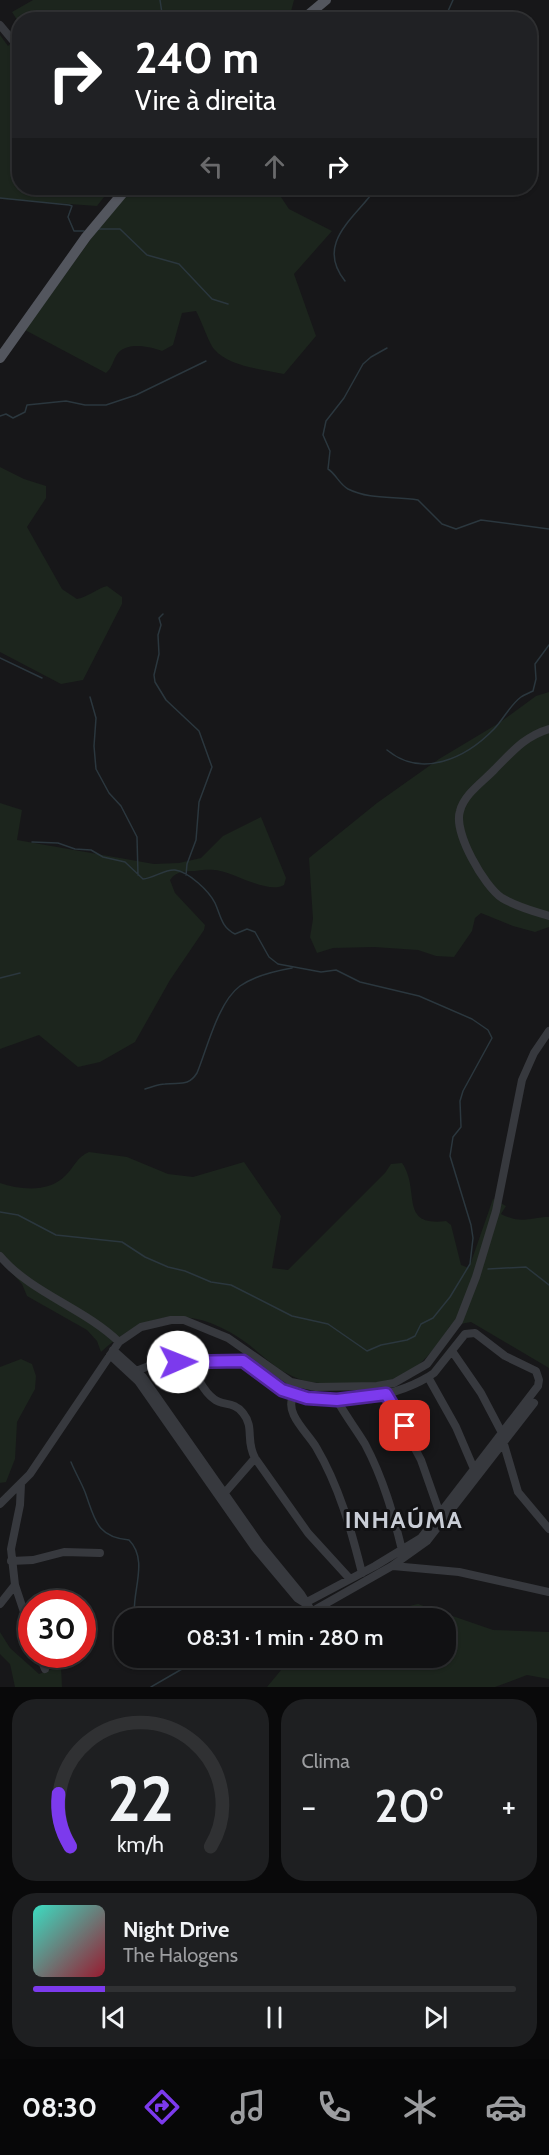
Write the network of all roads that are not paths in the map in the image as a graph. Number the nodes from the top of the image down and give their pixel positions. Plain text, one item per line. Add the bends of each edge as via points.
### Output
1 (326, 0) edge
2 (312, 12) edge
3 (0, 25) edge
4 (12, 39) edge
5 (121, 195) edge
6 (0, 358) edge
7 (549, 729) edge
8 (549, 916) edge
9 (549, 1031) edge
10 (0, 1256) edge
11 (114, 1349) junction
12 (452, 1351) junction
13 (192, 1362) junction
14 (134, 1371) junction
15 (428, 1377) junction
16 (386, 1394) junction
17 (294, 1395) junction
18 (337, 1400) junction
19 (534, 1402) dead end
20 (503, 1437) junction
21 (255, 1458) junction
22 (474, 1469) junction
23 (21, 1484) junction
24 (222, 1496) junction
25 (0, 1504) edge
26 (440, 1514) junction
27 (549, 1528) edge
28 (402, 1550) junction
29 (100, 1553) dead end
30 (11, 1561) junction
31 (392, 1566) junction
32 (362, 1573) junction
33 (350, 1579) junction
34 (15, 1585) junction
35 (549, 1592) edge
36 (18, 1594) edge
37 (305, 1603) junction
38 (0, 1604) edge
39 (309, 1608) edge
40 (325, 1608) edge

1 - 2 main road
3 - 4 street
5 - 6 main road via 86,237
7 - 8 street via 520,743 465,798 459,811 462,838 499,897
9 - 11 street via 522,1080 496,1211 476,1277 459,1321 427,1364 394,1383 377,1386 327,1388 291,1382 228,1338 184,1320 141,1328
10 - 11 street via 39,1288 104,1327
11 - 14 street
11 - 23 street
12 - 15 street
12 - 20 street via 481,1393
12 - 20 street via 465,1334 473,1332 538,1374 538,1386
13 - 14 street via 156,1363
13 - 17 street via 243,1361
13 - 21 street via 213,1398 234,1405 245,1415
14 - 24 street
15 - 16 street
15 - 22 street
16 - 18 street
16 - 26 street via 413,1442
17 - 18 street
17 - 32 street via 291,1410 335,1485
18 - 28 street via 378,1472
19 - 20 street
20 - 22 street
20 - 27 street via 518,1492
20 - 31 street via 427,1541
21 - 24 street
21 - 33 street via 308,1533
22 - 26 street
23 - 25 street
23 - 30 street
24 - 37 street
26 - 28 street via 421,1538
28 - 32 street
29 - 30 street via 63,1552
30 - 34 street
31 - 35 street via 459,1572
31 - 40 street
32 - 33 street
33 - 37 street
34 - 36 street
34 - 38 street
37 - 39 street

